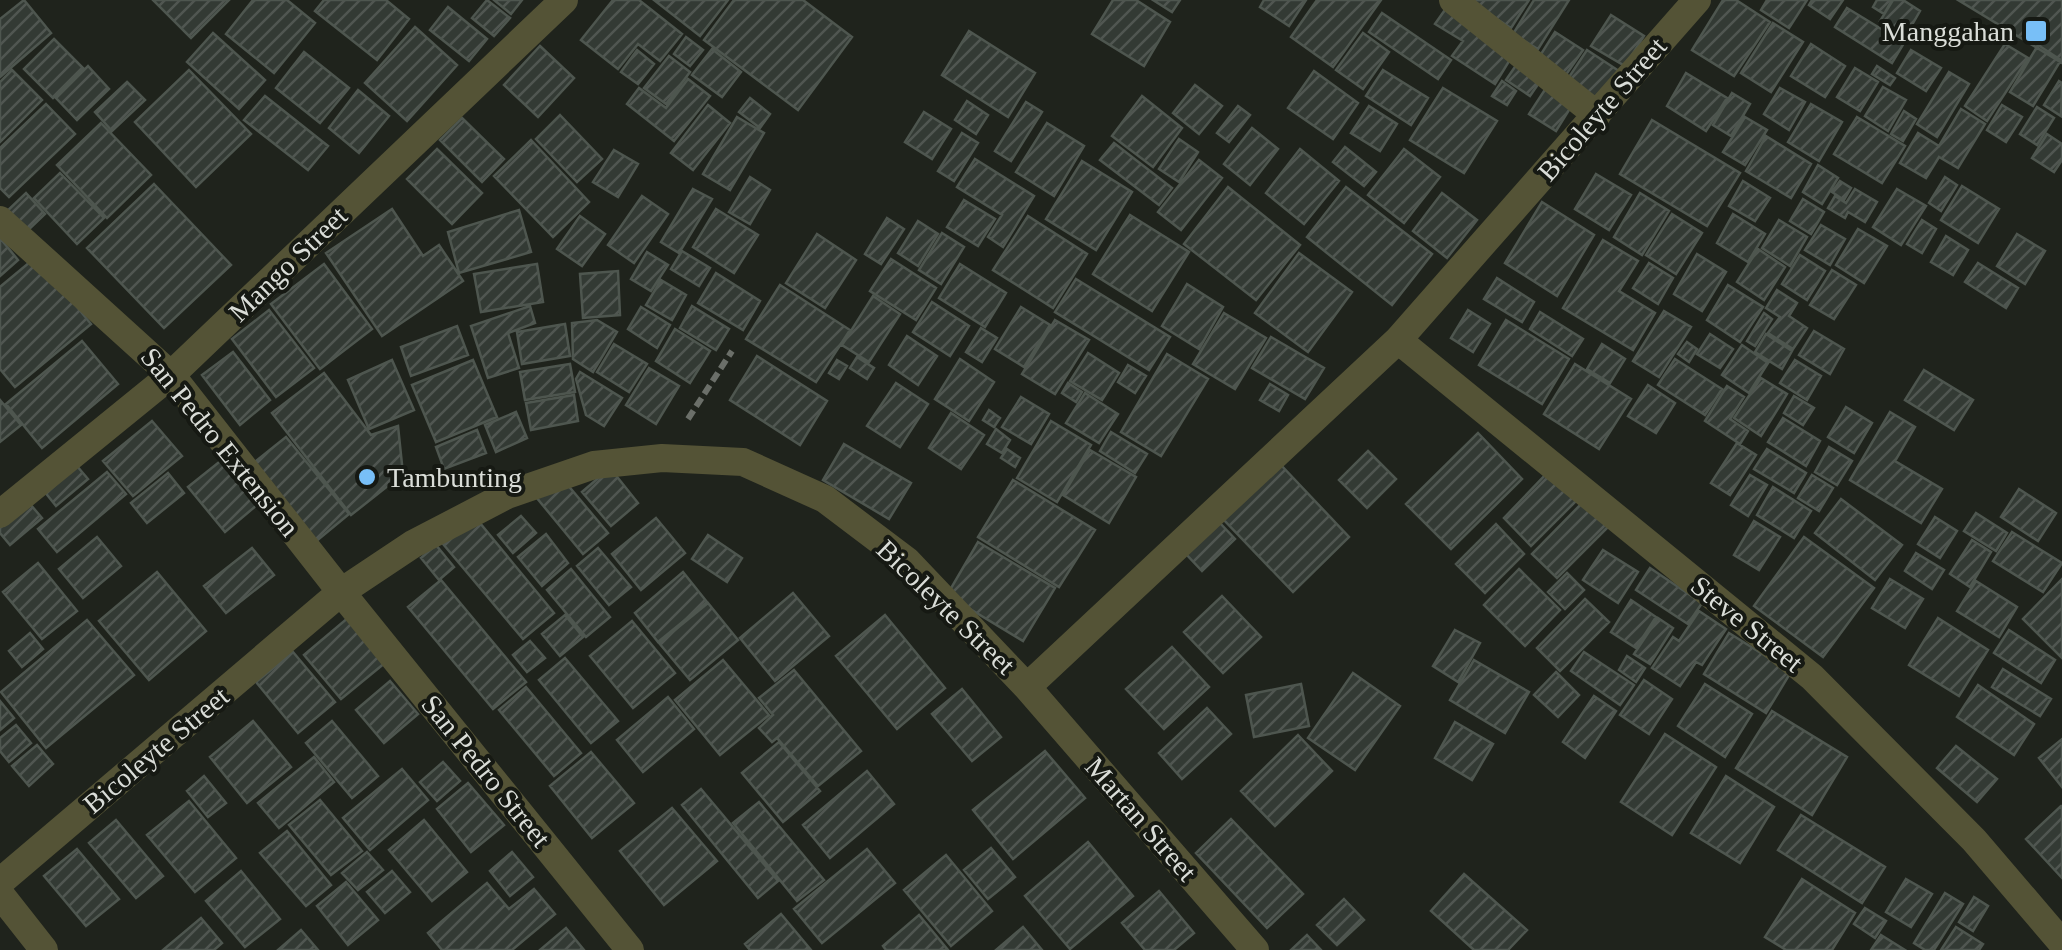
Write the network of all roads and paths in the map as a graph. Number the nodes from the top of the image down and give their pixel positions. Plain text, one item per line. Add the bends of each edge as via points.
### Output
1 (564, 0) edge
2 (1453, 0) edge
3 (1697, 0) edge
4 (1597, 115) junction
5 (0, 220) edge
6 (1398, 340) junction
7 (732, 352) dead end
8 (171, 375) junction
9 (662, 458) junction
10 (0, 514) edge
11 (341, 592) junction
12 (1027, 687) junction
13 (0, 882) edge
14 (0, 894) edge
15 (2062, 942) edge
16 (44, 950) edge
17 (630, 950) edge
18 (1255, 950) edge

1 - 8 street, Mango Street
2 - 4 street
3 - 4 street, Bicoleyte Street
4 - 6 street, Bicoleyte Street
5 - 8 street, San Pedro Extension
6 - 12 street, Bicoleyte Street
6 - 15 street, Steve Street via 1812,677 1974,840
7 - 9 path
8 - 10 street, Mango Street
8 - 11 street, San Pedro Extension
9 - 11 street, Bicoleyte Street via 594,465 507,495 413,544
9 - 12 street, Bicoleyte Street via 743,462 826,498 906,561
11 - 13 street, Bicoleyte Street
11 - 17 street, San Pedro Street
12 - 18 street, Martan Street
14 - 16 street

